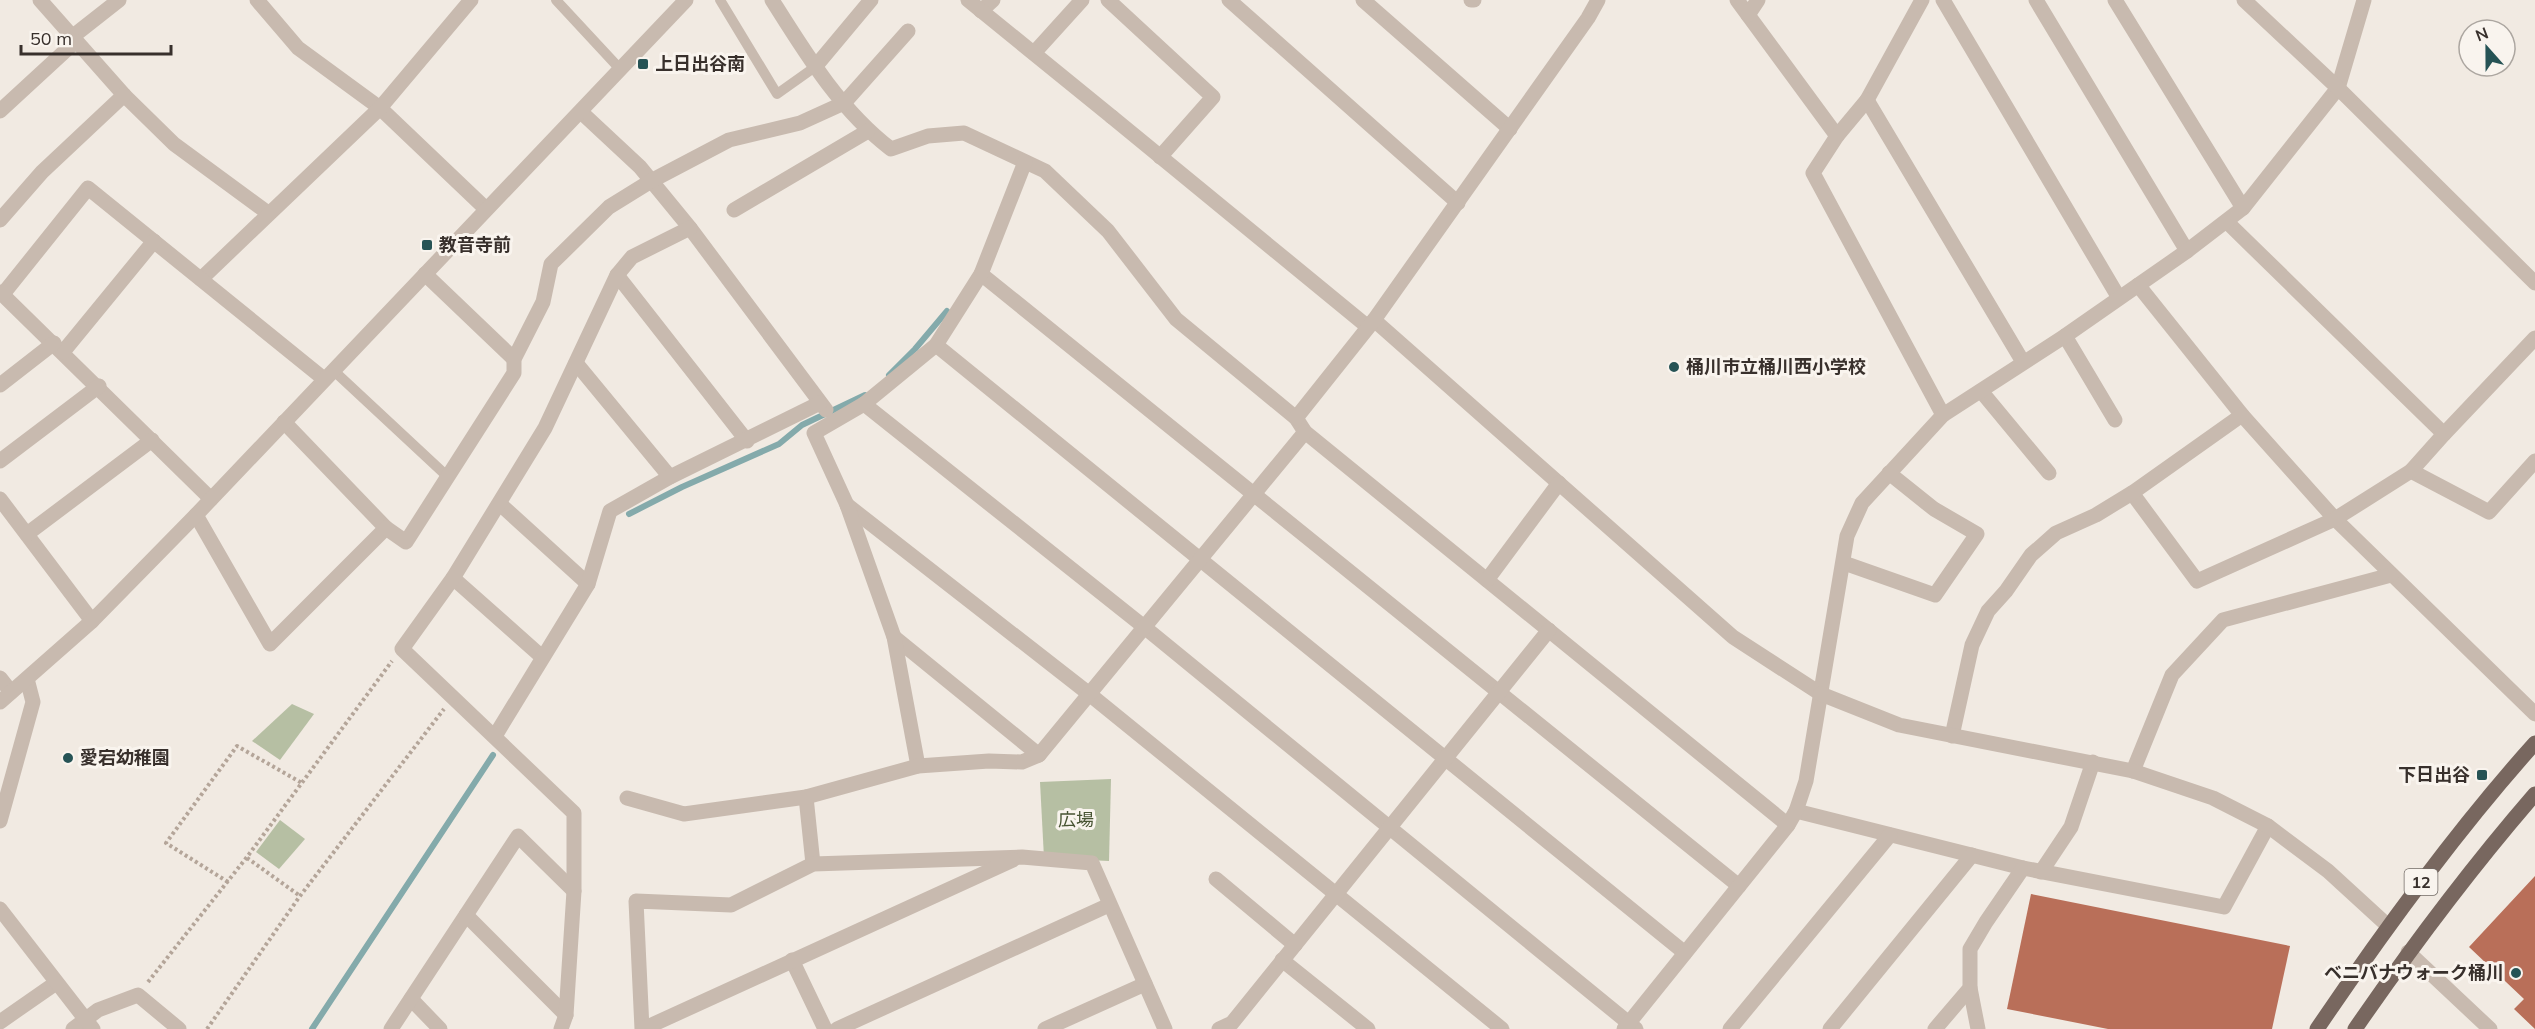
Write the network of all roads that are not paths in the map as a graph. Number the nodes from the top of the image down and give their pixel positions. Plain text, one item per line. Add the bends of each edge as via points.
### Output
1 (40, 0) edge
2 (119, 0) edge
3 (257, 0) edge
4 (556, 0) edge
5 (686, 0) edge
6 (720, 0) edge
7 (772, 0) edge
8 (872, 0) edge
9 (968, 0) edge
10 (1082, 0) edge
11 (1108, 0) edge
12 (1229, 0) edge
13 (1363, 0) edge
14 (1598, 0) edge
15 (1737, 0) edge
16 (1758, 0) edge
17 (1922, 0) edge
18 (1943, 0) edge
19 (2036, 0) edge
20 (2115, 0) edge
21 (2244, 0) edge
22 (2364, 0) edge
23 (464, 2) edge
24 (987, 5) edge
25 (1748, 15) junction
26 (908, 31) dead end
27 (74, 39) junction
28 (1034, 53) junction
29 (815, 67) junction
30 (620, 69) junction
31 (2338, 88) junction
32 (124, 96) junction
33 (1867, 99) junction
34 (844, 103) junction
35 (380, 108) junction
36 (0, 111) edge
37 (581, 112) junction
38 (1510, 129) junction
39 (868, 130) junction
40 (1838, 136) junction
41 (1160, 157) junction
42 (1025, 162) junction
43 (651, 181) junction
44 (1458, 203) junction
45 (2243, 208) junction
46 (486, 209) junction
47 (734, 210) dead end
48 (268, 213) junction
49 (0, 220) edge
50 (2227, 222) junction
51 (690, 228) junction
52 (154, 241) junction
53 (2187, 251) junction
54 (425, 274) junction
55 (981, 274) junction
56 (617, 275) junction
57 (201, 279) junction
58 (2535, 283) edge
59 (2138, 285) junction
60 (1, 293) edge
61 (2119, 298) junction
62 (1371, 324) junction
63 (2064, 336) junction
64 (2535, 338) edge
65 (936, 345) junction
66 (59, 348) junction
67 (514, 359) junction
68 (2023, 362) junction
69 (576, 363) junction
70 (329, 375) junction
71 (0, 385) edge
72 (99, 386) junction
73 (1981, 391) junction
74 (820, 403) junction
75 (864, 404) junction
76 (1943, 415) junction
77 (2242, 415) junction
78 (1296, 418) junction
79 (834, 420) junction
80 (2115, 420) dead end
81 (284, 422) junction
82 (1305, 432) junction
83 (2444, 434) junction
84 (153, 440) junction
85 (747, 441) junction
86 (0, 461) edge
87 (2535, 461) edge
88 (2411, 471) junction
89 (1889, 473) junction
90 (2049, 473) dead end
91 (670, 477) junction
92 (448, 478) junction
93 (1559, 483) junction
94 (2132, 493) junction
95 (1253, 494) junction
96 (211, 499) junction
97 (500, 504) junction
98 (847, 505) junction
99 (2, 507) edge
100 (196, 515) junction
101 (2335, 519) junction
102 (386, 528) junction
103 (27, 534) junction
104 (1199, 559) junction
105 (1844, 563) junction
106 (2391, 575) junction
107 (453, 578) junction
108 (1486, 580) junction
109 (588, 584) junction
110 (92, 621) junction
111 (1143, 626) junction
112 (1549, 630) junction
113 (894, 638) junction
114 (542, 657) junction
115 (0, 678) edge
116 (27, 679) junction
117 (1498, 692) junction
118 (1088, 693) junction
119 (1821, 694) junction
120 (5, 697) edge
121 (2535, 714) edge
122 (495, 736) junction
123 (1952, 736) junction
124 (2535, 743) edge
125 (1039, 755) junction
126 (1445, 759) junction
127 (2093, 762) junction
128 (918, 766) junction
129 (2133, 771) junction
130 (2535, 794) edge
131 (806, 797) junction
132 (627, 798) dead end
133 (1792, 818) junction
134 (0, 821) edge
135 (2268, 826) junction
136 (1389, 828) junction
137 (1890, 835) junction
138 (1972, 855) junction
139 (1022, 857) junction
140 (813, 864) junction
141 (2023, 868) junction
142 (2041, 872) junction
143 (1216, 879) dead end
144 (1739, 886) junction
145 (574, 891) junction
146 (1336, 894) junction
147 (1109, 905) junction
148 (0, 909) edge
149 (466, 915) junction
150 (2387, 925) junction
151 (1295, 945) junction
152 (2408, 952) junction
153 (1685, 953) junction
154 (792, 960) junction
155 (1282, 960) junction
156 (56, 983) junction
157 (1145, 984) junction
158 (1970, 988) junction
159 (411, 999) junction
160 (0, 1022) edge
161 (564, 1022) edge
162 (89, 1024) edge
163 (1230, 1027) edge
164 (1630, 1027) edge
165 (73, 1029) edge
166 (179, 1029) edge
167 (392, 1029) edge
168 (440, 1029) edge
169 (643, 1029) edge
170 (825, 1029) edge
171 (837, 1029) edge
172 (1046, 1029) edge
173 (1165, 1029) edge
174 (1368, 1029) edge
175 (1502, 1029) edge
176 (1730, 1029) edge
177 (1830, 1029) edge
178 (1935, 1029) edge
179 (1978, 1029) edge
180 (2317, 1029) edge
181 (2355, 1029) edge
182 (2490, 1029) edge

1 - 27 street
2 - 27 street
3 - 35 street via 298,48
4 - 30 lane
5 - 30 street
6 - 29 lane via 777,94
7 - 29 street
8 - 29 street
9 - 24 street
10 - 28 street
11 - 41 street via 1213,97
12 - 44 street
13 - 38 street
14 - 38 street
15 - 25 street
16 - 25 street
17 - 33 street
18 - 61 street
19 - 53 street
20 - 45 street
21 - 31 street
22 - 31 street
23 - 35 street
24 - 28 street
25 - 40 street
26 - 34 street
27 - 32 street
27 - 36 street
28 - 41 street
29 - 34 street
30 - 37 street
31 - 45 street
31 - 58 street
32 - 48 street via 174,144
32 - 49 street via 42,172
33 - 40 street
33 - 68 street
34 - 39 street
34 - 43 street via 800,123 729,140
35 - 46 street
35 - 48 street
37 - 43 street
37 - 46 street
38 - 44 street
39 - 42 street via 891,148 928,136 964,132
39 - 47 street
40 - 76 street via 1813,173
41 - 62 street
42 - 55 street
42 - 78 street via 1045,171 1108,231 1176,319
43 - 51 street
43 - 67 street via 609,207 551,264 543,302
44 - 62 street
45 - 50 street
46 - 54 street
48 - 57 street
50 - 53 street
50 - 83 street
51 - 56 street via 632,257
51 - 74 street
52 - 57 street
52 - 60 street via 88,188
52 - 66 street
53 - 59 street
54 - 67 street
54 - 70 street
55 - 65 street
55 - 95 street
56 - 69 street
56 - 85 street
57 - 70 street
59 - 61 street
59 - 77 street
60 - 66 street
61 - 63 street
62 - 78 street
62 - 93 street
63 - 68 street
63 - 80 street
64 - 83 street
65 - 75 street
65 - 104 street
66 - 71 street
66 - 72 street
67 - 92 street via 514,374
68 - 73 street
69 - 91 street
69 - 97 street via 545,428
70 - 81 street
70 - 92 lane
72 - 84 street
72 - 86 street
73 - 76 street
73 - 90 street
74 - 79 street
74 - 85 street
75 - 79 street
75 - 111 street
76 - 89 street
77 - 94 street
77 - 101 street
78 - 82 street
79 - 98 street via 814,433
81 - 96 street
81 - 102 street
82 - 95 street
82 - 108 street
83 - 88 street
84 - 96 street
84 - 103 street
85 - 91 street
87 - 88 street via 2489,512
88 - 101 street
89 - 105 street via 1862,503 1847,536
89 - 105 street via 1934,509 1977,534 1935,595
91 - 109 street via 610,511
92 - 102 street via 406,542
93 - 108 street
93 - 119 street via 1733,637
94 - 101 street via 2197,580
94 - 123 street via 2056,533 2031,555 1988,611 1972,645
95 - 104 street
95 - 117 street
96 - 100 street
97 - 107 street
97 - 109 street
98 - 113 street
98 - 118 street
99 - 103 street
100 - 102 street via 270,644
100 - 110 street
101 - 106 street
103 - 110 street
104 - 111 street
104 - 126 street
105 - 119 street
106 - 121 street
106 - 129 street via 2223,620 2172,675
107 - 114 street
107 - 122 street via 402,649
108 - 112 street
109 - 114 street
110 - 116 street
111 - 118 street
111 - 136 street
112 - 117 street
112 - 133 street
113 - 125 street
113 - 128 street
114 - 122 street
115 - 120 street
116 - 120 street
116 - 134 street via 33,702
117 - 126 street
117 - 144 street
118 - 125 street
118 - 146 street
119 - 123 street via 1899,725
119 - 133 street via 1806,781
122 - 145 street via 574,813
123 - 127 street
124 - 150 main road, 12
125 - 128 street via 1022,762 989,760
126 - 136 street
126 - 153 street
127 - 129 street
127 - 142 street via 2071,827
128 - 131 street
129 - 135 street via 2213,798
130 - 152 main road, 12
131 - 132 street via 684,814
131 - 140 street
133 - 137 street
133 - 144 street
135 - 142 street via 2224,907
135 - 150 street via 2328,871
136 - 146 street
136 - 164 street
137 - 138 street
137 - 176 street
138 - 141 street
138 - 177 street
139 - 140 street
139 - 147 street via 1092,863
139 - 154 street
140 - 169 street via 731,905 636,901
141 - 142 street
141 - 158 street via 1970,949
143 - 151 street
144 - 153 street
145 - 149 street via 518,836
145 - 161 street
146 - 151 street
146 - 175 street
147 - 157 street
147 - 171 street
148 - 156 street
149 - 159 street
149 - 161 street
150 - 180 main road, 12
151 - 155 street
152 - 181 main road, 12
152 - 182 street
153 - 164 street
154 - 169 street
154 - 170 street
155 - 163 street
155 - 174 street
156 - 160 street
156 - 162 street
157 - 172 street
157 - 173 street
158 - 178 street
158 - 179 street
159 - 167 street
159 - 168 street
162 - 165 street
162 - 166 street via 98,1010 138,995

